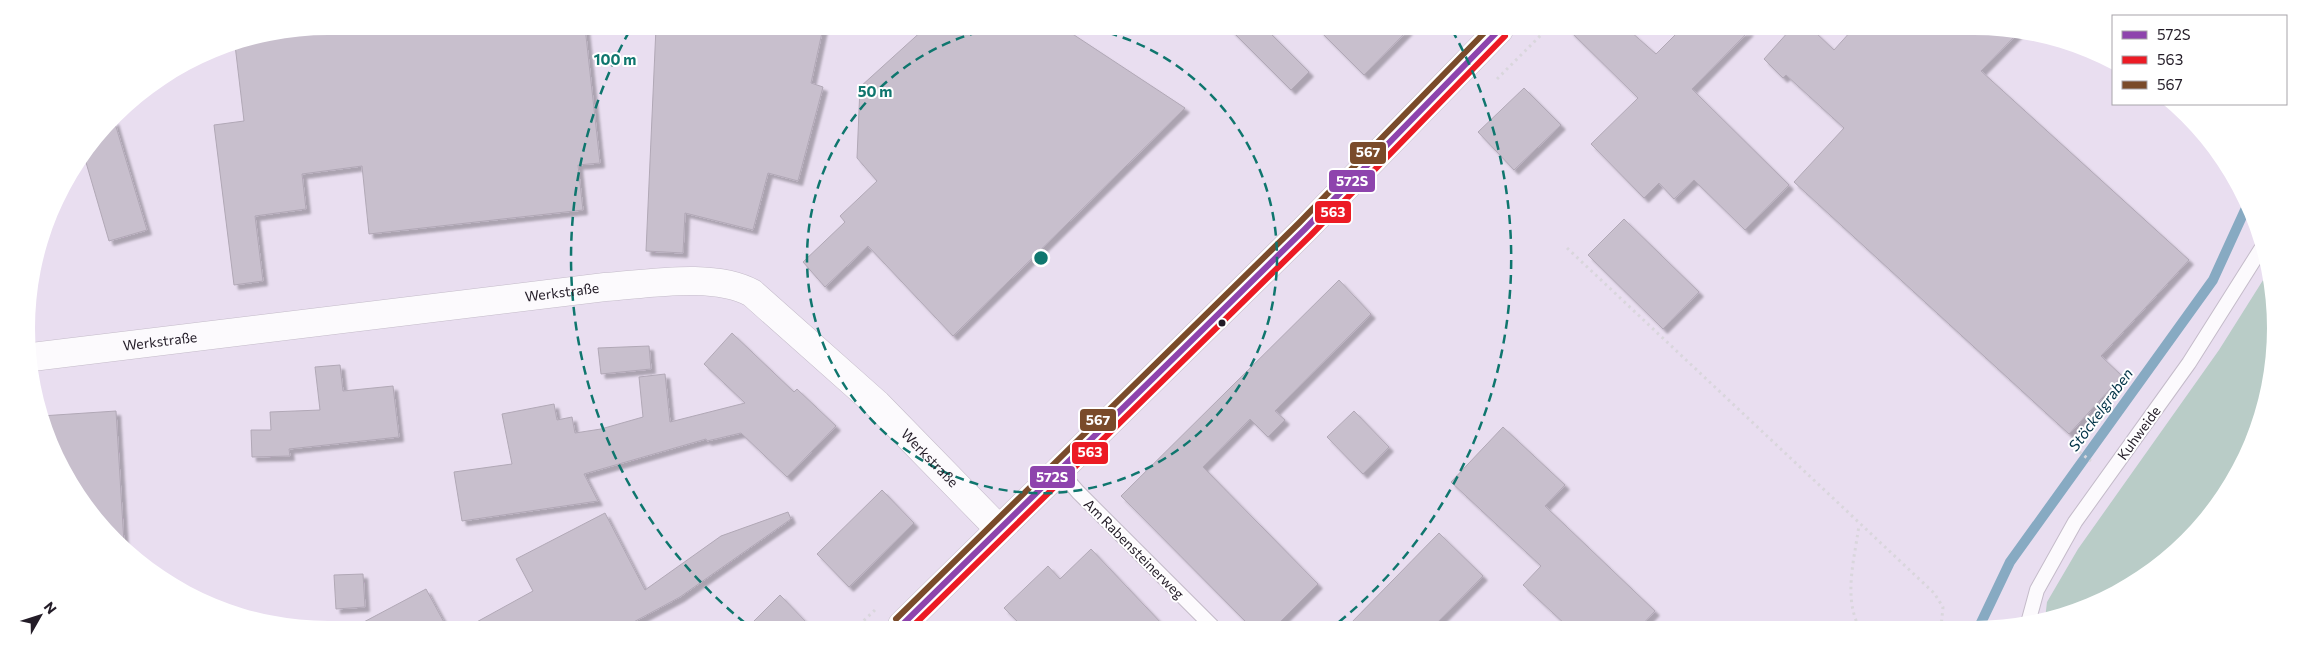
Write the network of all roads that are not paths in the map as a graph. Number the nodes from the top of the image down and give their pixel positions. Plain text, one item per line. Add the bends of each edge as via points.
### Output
1 (1495, 35) edge
2 (2258, 255) edge
3 (37, 356) edge
4 (1059, 470) junction
5 (999, 529) junction
6 (2030, 615) edge
7 (906, 621) edge
8 (1207, 621) edge

1 - 4 street via 1305,229
2 - 6 lane, Kuhweide via 2189,364 2075,522 2037,590
3 - 5 street, Werkstraße via 606,287 694,282 734,284 752,293 877,404
4 - 5 street
4 - 8 lane, Am Rabensteinerweg
5 - 7 street

